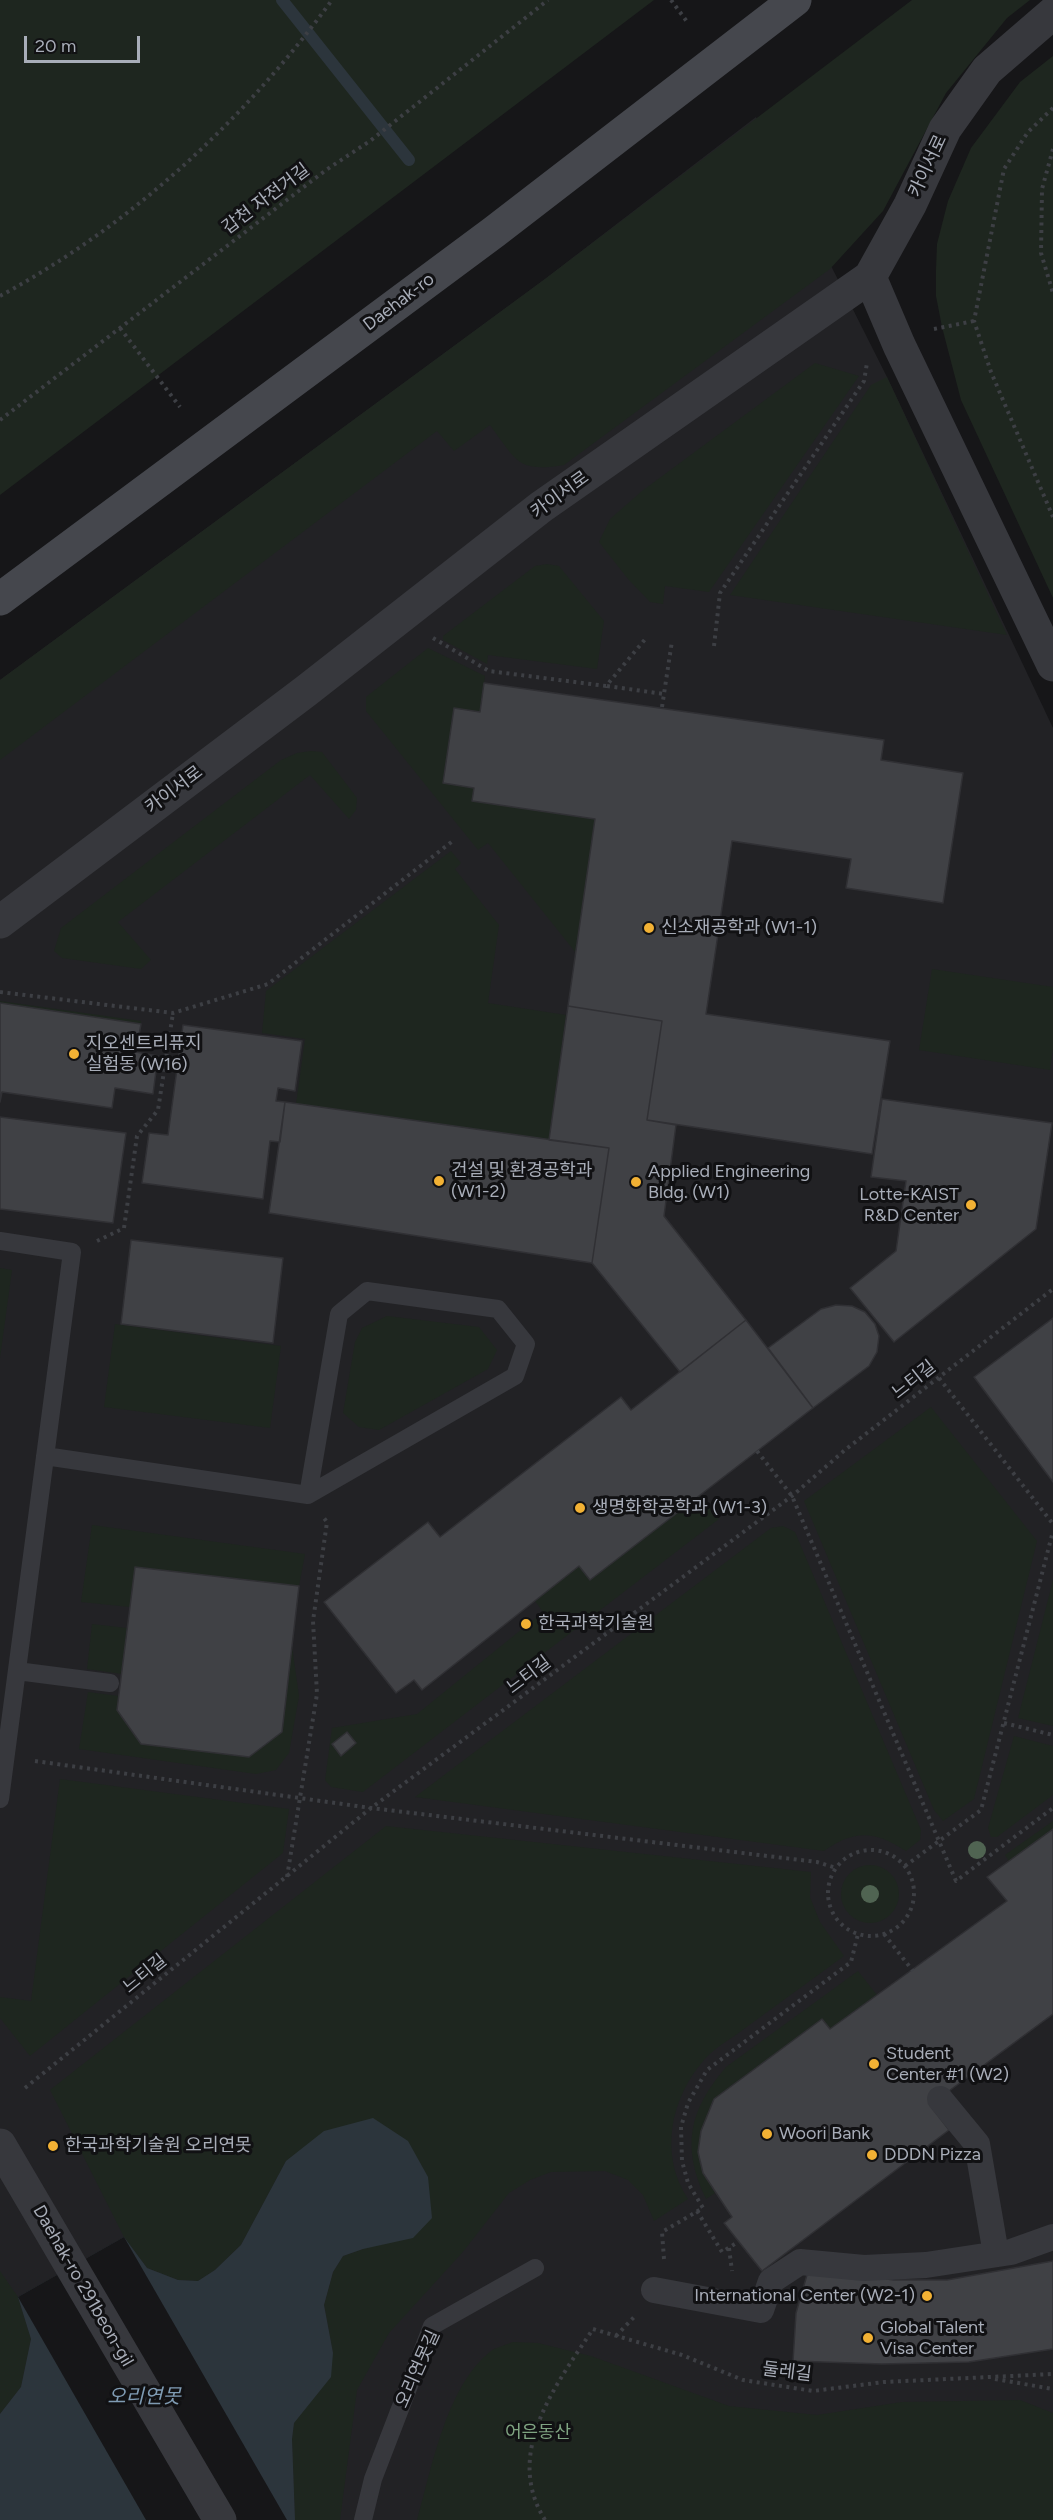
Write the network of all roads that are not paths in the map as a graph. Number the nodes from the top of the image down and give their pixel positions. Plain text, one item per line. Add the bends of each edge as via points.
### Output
1 (795, 0) edge
2 (1053, 14) edge
3 (870, 277) junction
4 (0, 599) edge
5 (1053, 665) edge
6 (0, 922) edge
7 (0, 1241) edge
8 (45, 1456) junction
9 (308, 1495) junction
10 (17, 1671) junction
11 (110, 1683) dead end
12 (0, 1799) edge
13 (940, 2098) dead end
14 (0, 2145) edge
15 (1053, 2237) edge
16 (996, 2254) junction
17 (535, 2268) dead end
18 (654, 2290) road end
19 (220, 2520) edge
20 (363, 2520) edge

1 - 4 main road, Daehak-ro via 494,232
2 - 3 street, 카이서로 via 987,70 945,129 910,205
3 - 5 street
3 - 6 street, 카이서로 via 541,507
7 - 8 lane via 72,1252
8 - 9 lane
8 - 10 lane
9 - 9 lane via 515,1376 526,1344 498,1309 367,1291 339,1314
10 - 11 lane
10 - 12 lane
13 - 16 street via 977,2145
14 - 19 street, Daehak-ro 291beon-gil
15 - 16 street
16 - 18 street via 926,2265 864,2268 800,2262 771,2281 761,2310
17 - 20 lane, 오리연못길 via 432,2326 373,2479

